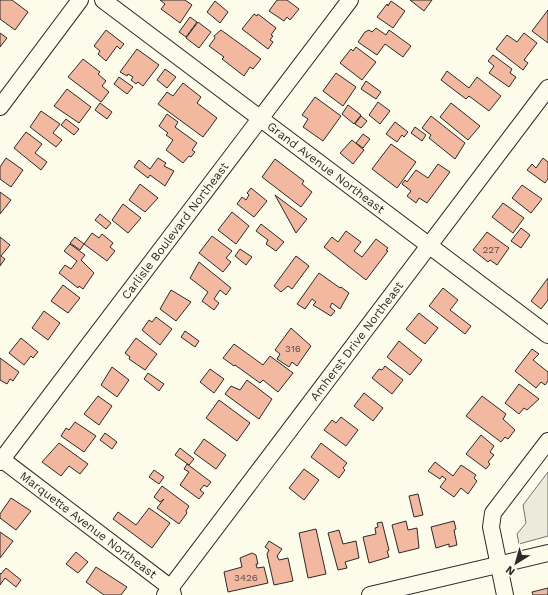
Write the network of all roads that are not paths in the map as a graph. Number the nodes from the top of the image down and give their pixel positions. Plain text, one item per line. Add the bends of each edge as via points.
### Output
1 (80, 0) edge
2 (104, 0) edge
3 (350, 0) edge
4 (548, 88) edge
5 (0, 107) edge
6 (261, 117) junction
7 (428, 246) junction
8 (548, 335) edge
9 (548, 441) edge
10 (1, 460) edge
11 (548, 553) edge
12 (498, 565) junction
13 (170, 593) edge
14 (370, 595) edge
15 (505, 595) edge

1 - 5 street
2 - 6 street, Grand Avenue Northeast
3 - 6 street, Carlisle Boulevard Northeast
4 - 7 street, Amherst Drive Northeast
6 - 7 street, Grand Avenue Northeast
6 - 10 street, Carlisle Boulevard Northeast
7 - 8 street, Grand Avenue Northeast
7 - 13 street, Amherst Drive Northeast
9 - 12 street via 493,513 490,527
10 - 13 street, Marquette Avenue Northeast
11 - 12 street
12 - 14 street
12 - 15 street

